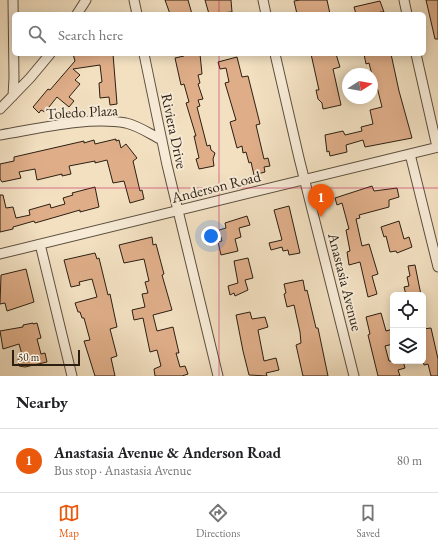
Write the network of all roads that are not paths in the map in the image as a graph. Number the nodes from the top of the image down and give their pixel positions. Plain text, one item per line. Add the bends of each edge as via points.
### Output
1 (13, 0) edge
2 (86, 0) edge
3 (134, 0) edge
4 (263, 0) edge
5 (404, 0) edge
6 (13, 12) edge
7 (78, 12) edge
8 (136, 12) edge
9 (266, 12) edge
10 (407, 12) edge
11 (14, 56) edge
12 (48, 56) edge
13 (144, 56) edge
14 (275, 56) edge
15 (416, 56) edge
16 (13, 96) junction
17 (0, 108) edge
18 (0, 135) edge
19 (162, 140) junction
20 (438, 147) edge
21 (410, 154) junction
22 (305, 180) junction
23 (178, 211) junction
24 (40, 244) junction
25 (0, 254) edge
26 (438, 267) edge
27 (72, 376) edge
28 (218, 376) edge
29 (354, 376) edge

1 - 6 street
2 - 7 street
3 - 8 street
4 - 9 street
5 - 10 street
11 - 16 street
12 - 16 street
13 - 19 street, Riviera Drive
14 - 22 street, Anastasia Avenue
15 - 20 street
16 - 17 street
18 - 19 street, Toledo Plaza via 66,124 114,122 140,128
19 - 23 street, Riviera Drive
20 - 21 street, Anderson Road
21 - 22 street, Anderson Road
21 - 26 street
22 - 23 street, Anderson Road
22 - 29 street, Anastasia Avenue
23 - 24 street, Anderson Road
23 - 28 street, Riviera Drive
24 - 25 street, Anderson Road
24 - 27 street

